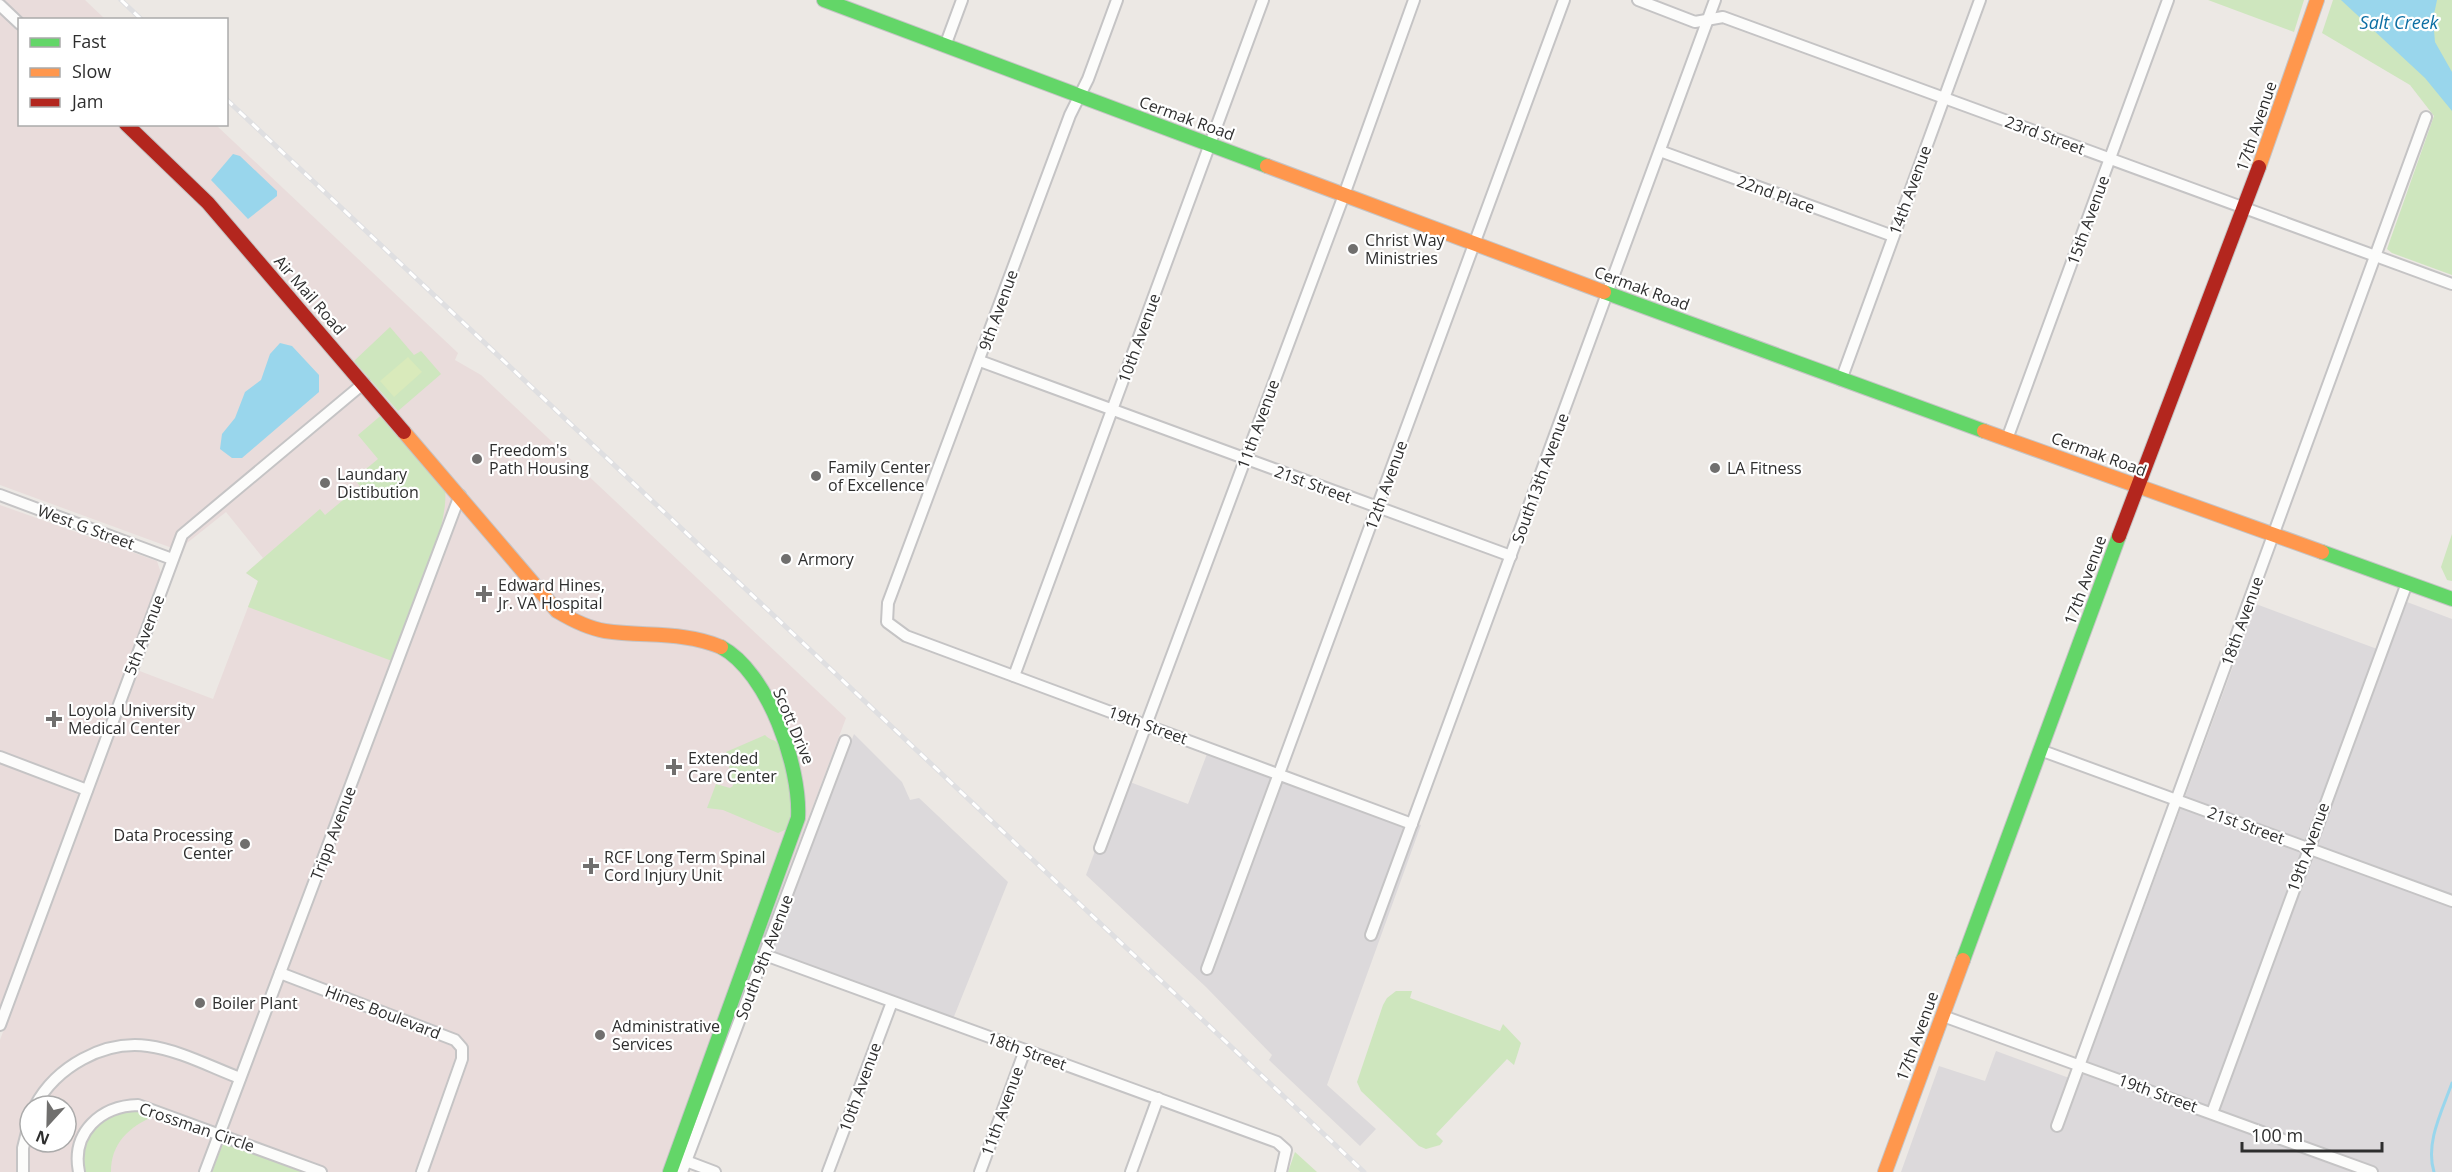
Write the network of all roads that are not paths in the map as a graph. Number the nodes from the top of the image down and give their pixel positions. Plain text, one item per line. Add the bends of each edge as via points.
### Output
1 (824, 0) edge
2 (962, 0) edge
3 (1117, 0) edge
4 (1263, 0) edge
5 (1414, 0) edge
6 (1564, 0) edge
7 (1638, 0) edge
8 (1715, 0) edge
9 (1980, 0) edge
10 (2168, 0) edge
11 (2317, 0) edge
12 (0, 5) edge
13 (1708, 19) junction
14 (18, 22) edge
15 (945, 46) junction
16 (1080, 96) junction
17 (1944, 97) junction
18 (2426, 117) dead end
19 (128, 126) edge
20 (1211, 145) junction
21 (1660, 151) junction
22 (2110, 159) junction
23 (1344, 195) junction
24 (2245, 207) junction
25 (1893, 236) junction
26 (1476, 244) junction
27 (2376, 256) junction
28 (2452, 284) edge
29 (1609, 294) junction
30 (980, 361) junction
31 (1841, 380) junction
32 (364, 382) junction
33 (1112, 410) junction
34 (2007, 439) junction
35 (1245, 459) junction
36 (2138, 485) junction
37 (0, 495) edge
38 (460, 495) junction
39 (1378, 507) junction
40 (2274, 534) junction
41 (1511, 556) junction
42 (172, 559) junction
43 (2407, 583) junction
44 (2452, 599) edge
45 (887, 622) joint
46 (1014, 676) junction
47 (1146, 724) junction
48 (845, 741) dead end
49 (2040, 750) junction
50 (0, 757) edge
51 (1279, 775) junction
52 (87, 790) junction
53 (2176, 800) junction
54 (1412, 824) junction
55 (1100, 848) dead end
56 (2308, 848) junction
57 (2452, 901) edge
58 (1371, 935) dead end
59 (765, 955) junction
60 (1207, 969) dead end
61 (280, 973) junction
62 (892, 1002) junction
63 (1943, 1016) junction
64 (0, 1025) edge
65 (1025, 1050) junction
66 (2079, 1065) junction
67 (240, 1078) junction
68 (44, 1094) edge
69 (1158, 1098) junction
70 (2212, 1113) junction
71 (2058, 1126) dead end
72 (220, 1133) junction
73 (23, 1154) edge
74 (684, 1167) edge
75 (23, 1172) edge
76 (79, 1172) edge
77 (205, 1172) edge
78 (321, 1172) edge
79 (422, 1172) edge
80 (670, 1172) edge
81 (715, 1172) edge
82 (828, 1172) edge
83 (980, 1172) edge
84 (1131, 1172) edge
85 (1281, 1172) edge
86 (1885, 1172) edge
87 (2372, 1172) edge

1 - 15 street, Cermak Road
2 - 15 street
3 - 16 street, 9th Avenue
4 - 20 street, 10th Avenue
5 - 23 street, 11th Avenue
6 - 26 street, 12th Avenue
7 - 13 street, 23rd Street via 1695,22
8 - 13 street, South13th Avenue
9 - 17 street, 14th Avenue
10 - 22 street, 15th Avenue
11 - 24 street, 17th Avenue
12 - 14 street
13 - 17 street, 23rd Street via 1723,16
13 - 21 street, South13th Avenue
15 - 16 street, Cermak Road
16 - 20 street, Cermak Road
16 - 30 street, 9th Avenue
17 - 22 street, 23rd Street
17 - 25 street, 14th Avenue
18 - 27 street, 18th Avenue
19 - 32 street, Air Mail Road via 208,203
20 - 23 street, Cermak Road
20 - 33 street, 10th Avenue
21 - 25 street, 22nd Place
21 - 29 street, South13th Avenue
22 - 24 street, 23rd Street
22 - 34 street, 15th Avenue
23 - 26 street, Cermak Road
23 - 35 street, 11th Avenue
24 - 27 street, 23rd Street
24 - 36 street, 17th Avenue
25 - 31 street, 14th Avenue
26 - 29 street, Cermak Road
26 - 39 street, 12th Avenue
27 - 28 street, 23rd Street
27 - 40 street, 18th Avenue
29 - 31 street, Cermak Road
29 - 41 street, South13th Avenue
30 - 33 street, 21st Street
30 - 45 street, 9th Avenue via 888,603
31 - 34 street, Cermak Road
32 - 38 street, Air Mail Road
32 - 42 street, 5th Avenue via 192,525 182,535
33 - 35 street, 21st Street
33 - 46 street, 10th Avenue
34 - 36 street, Cermak Road
35 - 39 street, 21st Street
35 - 47 street, 11th Avenue
36 - 40 street, Cermak Road
36 - 49 street, 17th Avenue
37 - 42 street, West G Street
38 - 61 street, Tripp Avenue
38 - 80 street, Scott Drive via 546,600 566,617 607,633 696,636 736,657 758,684 794,763 800,800 794,834
39 - 41 street, 21st Street
39 - 51 street, 12th Avenue
40 - 43 street, Cermak Road
40 - 53 street, 18th Avenue
41 - 54 street, South13th Avenue
42 - 52 street, 5th Avenue
43 - 44 street, Cermak Road
43 - 56 street, 19th Avenue
45 - 46 street, 19th Street via 906,636
46 - 47 street, 19th Street
47 - 51 street, 19th Street
47 - 55 street, 11th Avenue
48 - 59 street, South 9th Avenue
49 - 53 street, 21st Street
49 - 63 street, 17th Avenue
50 - 52 street
51 - 54 street, 19th Street
51 - 60 street, 12th Avenue
52 - 64 street, 5th Avenue
53 - 56 street, 21st Street
53 - 66 street, 18th Avenue
54 - 58 street, South13th Avenue
56 - 57 street, 21st Street
56 - 70 street, 19th Avenue
59 - 62 street, 18th Street
59 - 74 street, South 9th Avenue
61 - 67 street, Tripp Avenue
61 - 79 street, Hines Boulevard via 454,1040 462,1048 461,1064
62 - 65 street, 18th Street
62 - 82 street, 10th Avenue
63 - 66 street, 19th Street
63 - 86 street, 17th Avenue
65 - 69 street, 18th Street
65 - 83 street, 11th Avenue
66 - 70 street, 19th Street
66 - 71 street, 18th Avenue
67 - 68 street via 148,1046 112,1047 66,1070
67 - 72 street, Tripp Avenue
69 - 84 street
69 - 85 street, 18th Street via 1277,1142 1286,1150
70 - 87 street, 19th Street
72 - 76 street, Crossman Circle via 150,1107 117,1106 85,1131 78,1153
72 - 77 street, Tripp Avenue
72 - 78 street, Crossman Circle
73 - 75 street
74 - 81 street

